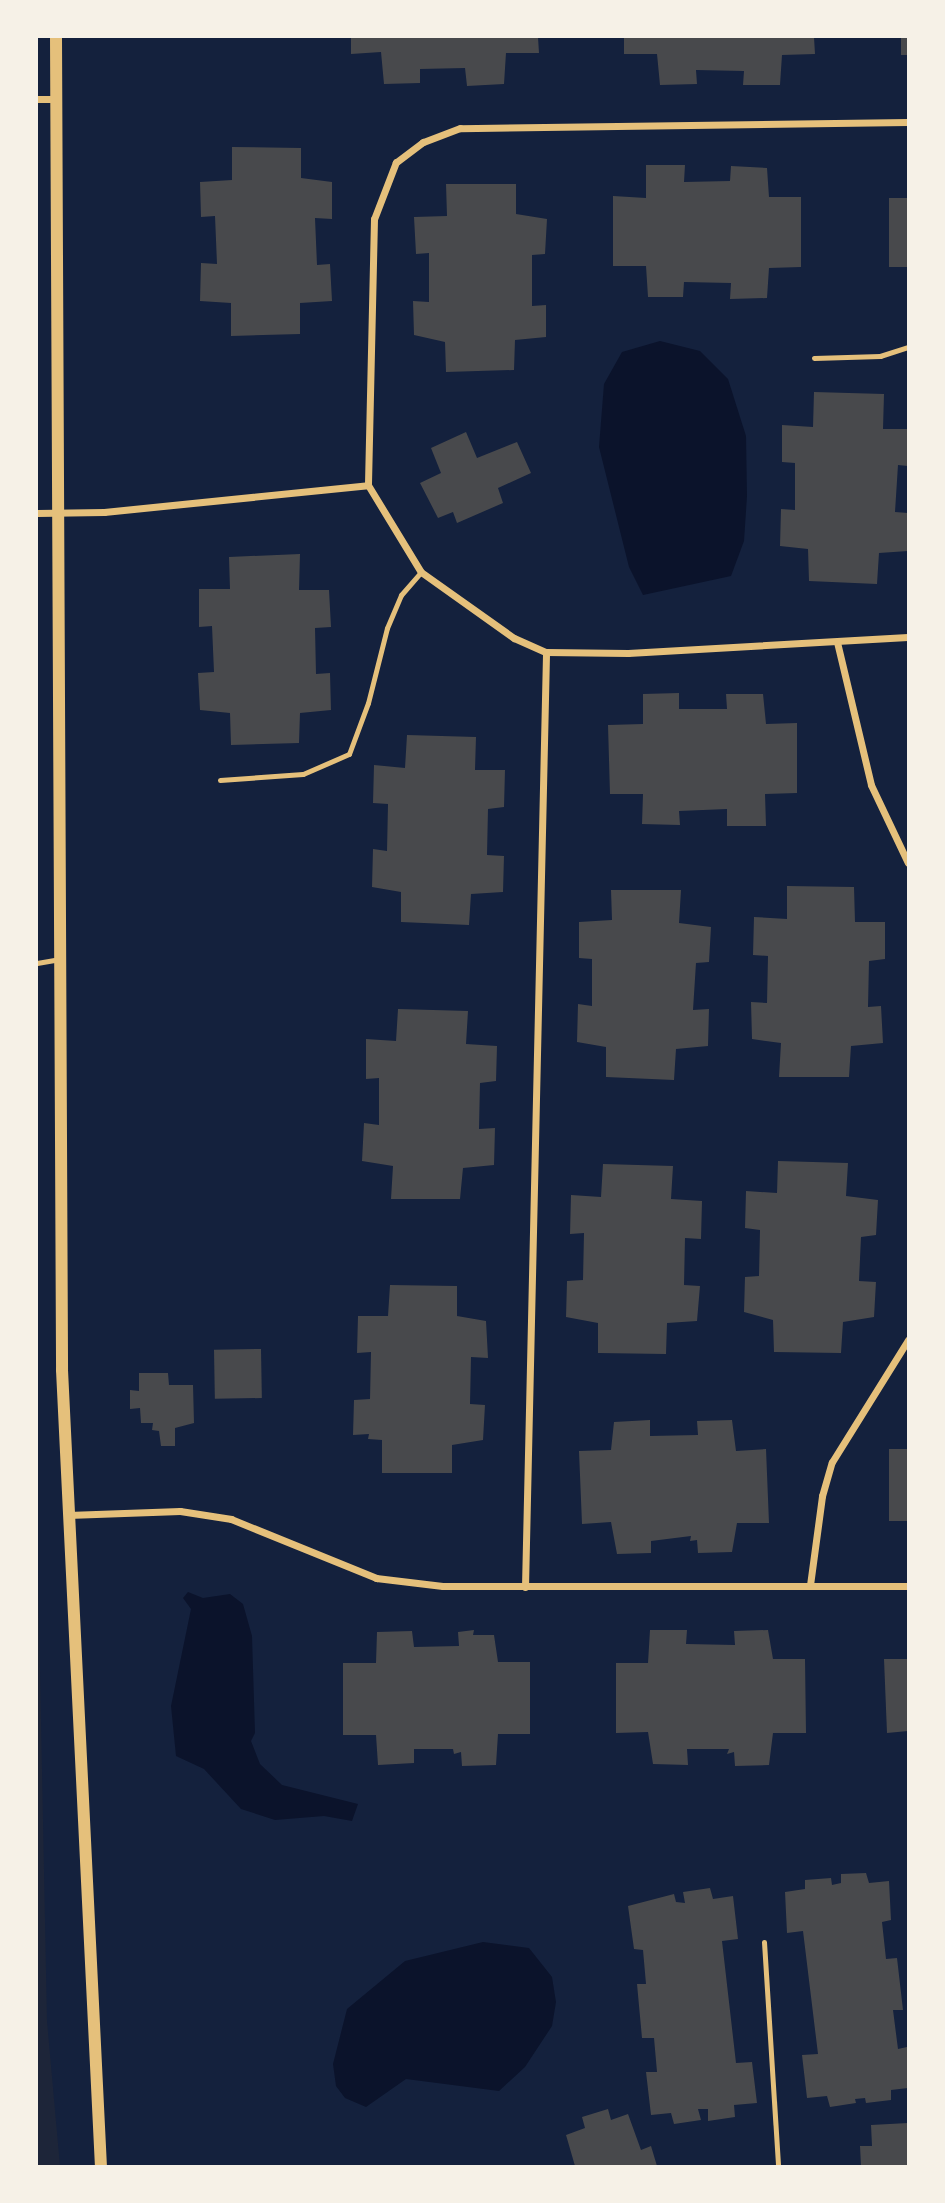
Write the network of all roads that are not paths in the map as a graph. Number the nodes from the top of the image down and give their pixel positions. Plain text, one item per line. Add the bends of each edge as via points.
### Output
1 (56, 37) edge
2 (37, 99) edge
3 (56, 99) junction
4 (908, 122) edge
5 (908, 347) edge
6 (814, 358) dead end
7 (368, 485) junction
8 (37, 513) edge
9 (56, 514) junction
10 (421, 572) junction
11 (908, 637) edge
12 (837, 642) junction
13 (546, 652) junction
14 (219, 780) dead end
15 (908, 863) edge
16 (59, 959) junction
17 (37, 963) edge
18 (908, 1340) edge
19 (67, 1515) junction
20 (810, 1584) junction
21 (908, 1586) edge
22 (525, 1587) junction
23 (764, 1942) dead end
24 (102, 2166) edge
25 (778, 2166) edge

1 - 3 street
2 - 3 street
3 - 9 street
4 - 7 street via 460,128 423,142 396,162 374,219
5 - 6 lane via 880,355
7 - 9 street via 275,498
7 - 10 street
8 - 9 street
9 - 16 street
10 - 13 street via 514,639
10 - 14 lane via 401,595 387,628 349,754 303,774
11 - 12 street
12 - 13 street via 628,653
12 - 15 street via 871,785
13 - 22 street
16 - 17 lane
16 - 19 street
18 - 20 street via 832,1462 821,1496
19 - 22 street via 180,1511 232,1519 376,1578 443,1586
19 - 24 street
20 - 21 street
20 - 22 street
23 - 25 lane

